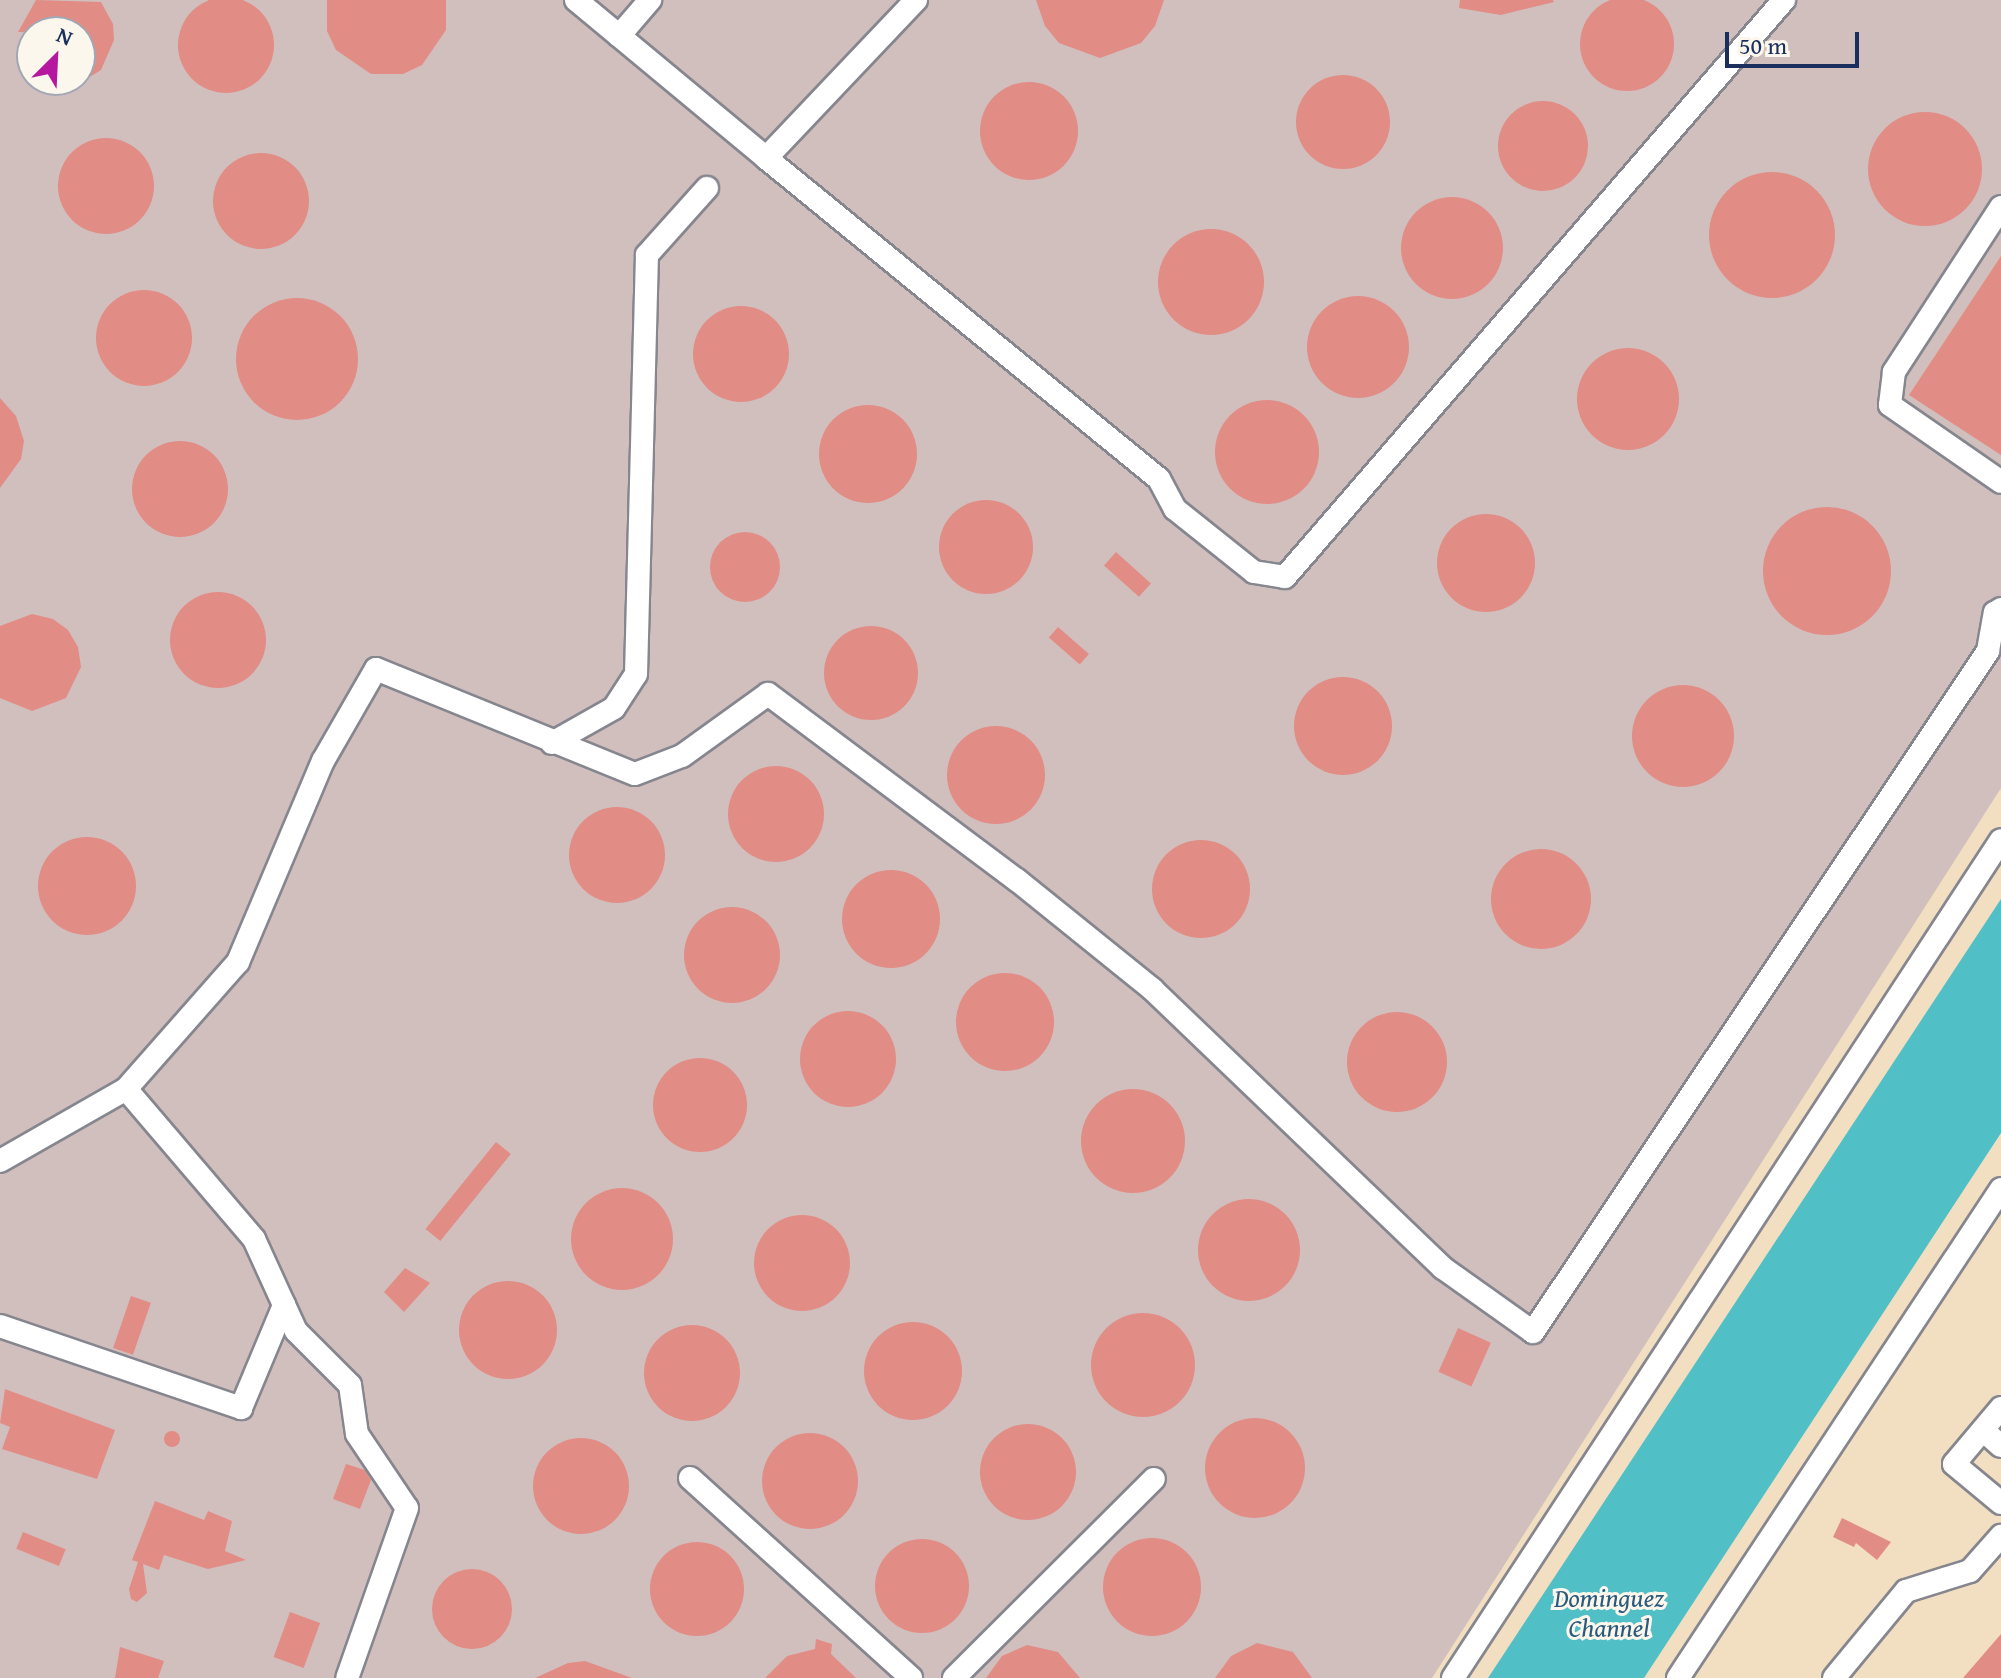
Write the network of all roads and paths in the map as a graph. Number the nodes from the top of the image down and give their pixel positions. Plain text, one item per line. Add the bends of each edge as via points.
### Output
1 (576, 0) edge
2 (650, 0) edge
3 (916, 0) edge
4 (1784, 0) edge
5 (619, 36) junction
6 (766, 158) junction
7 (707, 188) dead end
8 (2001, 207) edge
9 (2001, 482) edge
10 (2001, 609) edge
11 (552, 743) junction
12 (2001, 840) edge
13 (126, 1089) junction
14 (0, 1161) edge
15 (2001, 1189) edge
16 (284, 1305) junction
17 (0, 1326) edge
18 (2001, 1408) edge
19 (1983, 1430) junction
20 (2001, 1446) edge
21 (690, 1478) dead end
22 (1154, 1479) dead end
23 (2001, 1503) edge
24 (2001, 1536) edge
25 (347, 1678) edge
26 (911, 1678) edge
27 (954, 1678) edge
28 (1453, 1678) edge
29 (1678, 1678) edge
30 (1834, 1678) edge

1 - 5 lane
2 - 5 lane
3 - 6 lane
4 - 6 lane via 1285,577 1254,572 1186,518 1159,479
5 - 6 lane
7 - 11 lane via 647,255 636,674 614,708
8 - 9 lane via 1894,372 1890,405
10 - 11 lane via 1995,613 1988,651 1533,1332 1443,1268 1152,989 1017,880 768,694 682,756 635,774
11 - 13 lane via 376,669 323,761 238,962
12 - 28 lane
13 - 14 lane
13 - 16 lane via 254,1239
15 - 29 lane
16 - 17 lane via 241,1408
16 - 25 lane via 296,1331 350,1385 357,1434 407,1508
18 - 19 lane
19 - 20 lane
19 - 23 lane via 1954,1464
21 - 26 lane
22 - 27 lane
24 - 30 lane via 1970,1571 1906,1591

